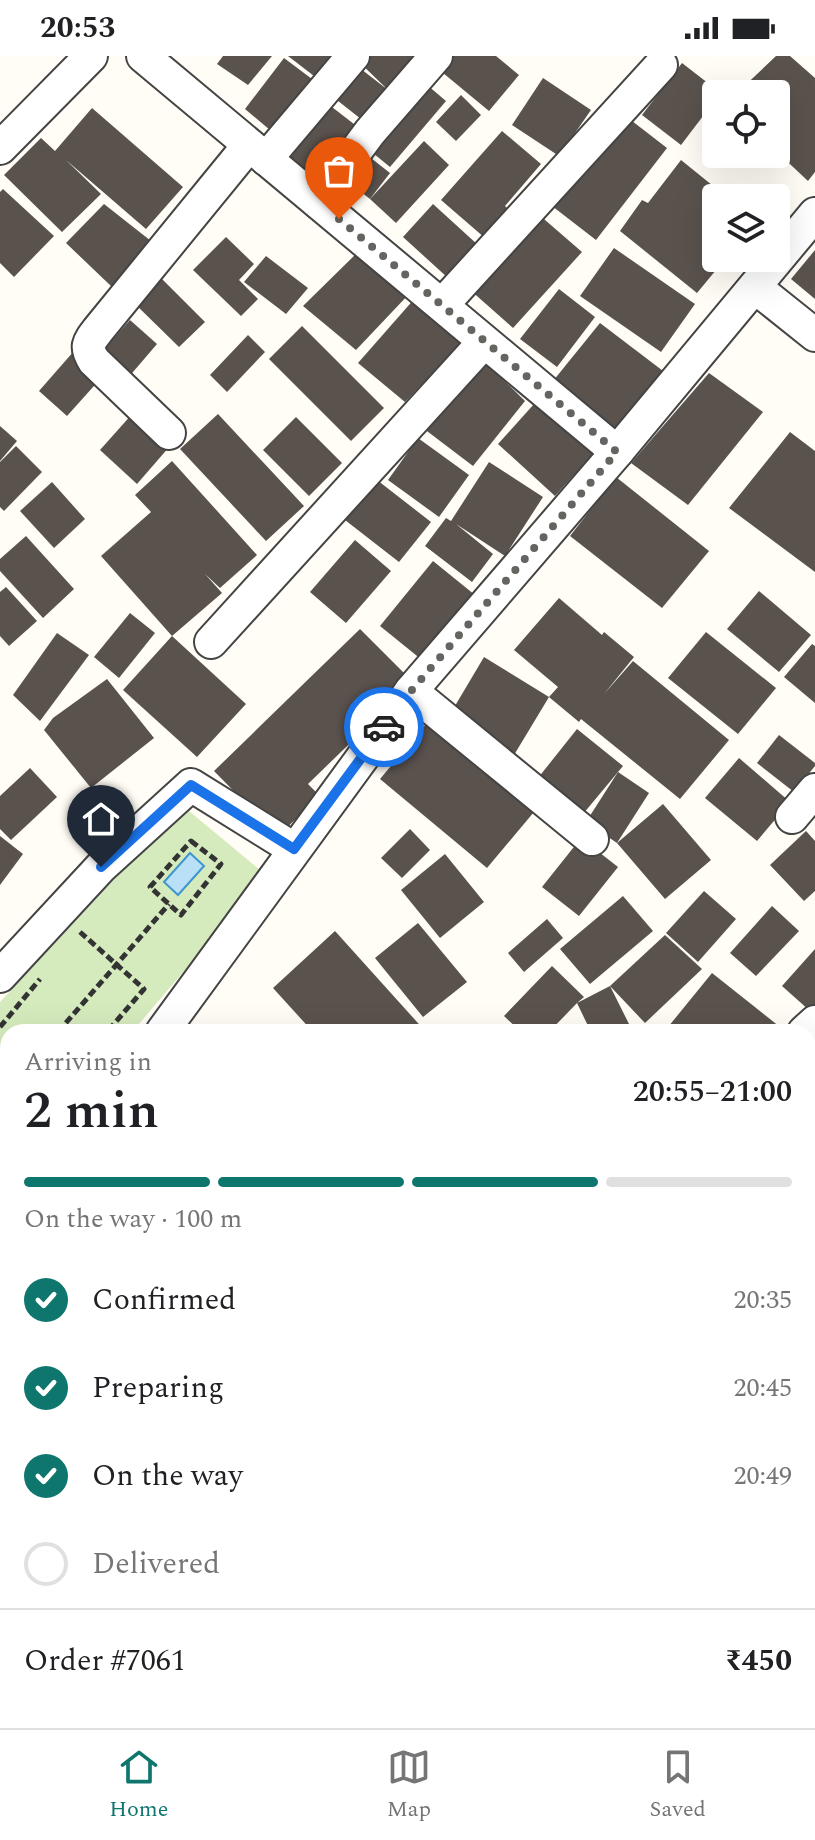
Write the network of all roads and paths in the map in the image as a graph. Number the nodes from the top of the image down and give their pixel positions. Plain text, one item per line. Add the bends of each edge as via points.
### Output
1 (91, 56) edge
2 (143, 56) edge
3 (353, 56) edge
4 (436, 56) edge
5 (661, 65) dead end
6 (0, 148) edge
7 (258, 152) junction
8 (318, 202) junction
9 (815, 214) edge
10 (755, 287) junction
11 (442, 305) junction
12 (815, 335) edge
13 (484, 342) junction
14 (169, 433) dead end
15 (617, 452) junction
16 (211, 642) dead end
17 (411, 691) junction
18 (815, 790) edge
19 (792, 817) dead end
20 (592, 839) dead end
21 (294, 849) junction
22 (169, 904) junction
23 (70, 943) dead end
24 (117, 964) junction
25 (0, 976) edge
26 (40, 979) dead end
27 (2, 1024) edge
28 (65, 1024) edge
29 (115, 1024) edge
30 (168, 1024) edge

1 - 6 street
2 - 7 street
3 - 7 street
4 - 8 street
5 - 11 street
7 - 8 street
7 - 14 street via 88,346 94,361
8 - 11 street
9 - 10 street
10 - 12 street
10 - 15 street
11 - 13 street
13 - 15 street
13 - 16 street
15 - 17 street
17 - 20 street
17 - 21 street
18 - 19 street
21 - 25 street via 191,785 101,867
21 - 30 street
22 - 22 path via 150,887 191,841 221,864 181,915
22 - 24 path
23 - 24 path via 80,932
24 - 28 path
24 - 29 path via 144,989
26 - 27 path

